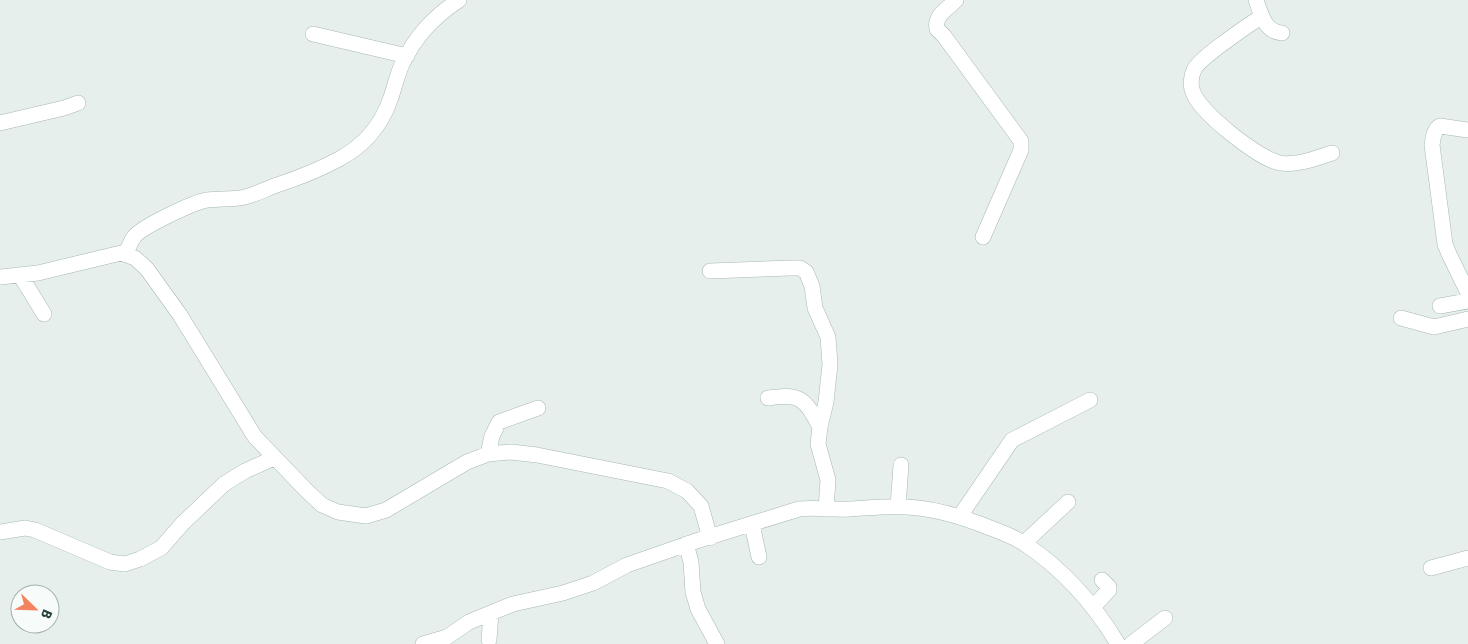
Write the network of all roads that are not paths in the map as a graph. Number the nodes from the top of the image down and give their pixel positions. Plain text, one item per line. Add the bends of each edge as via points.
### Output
1 (459, 0) edge
2 (956, 0) edge
3 (1256, 0) edge
4 (1262, 16) junction
5 (1282, 33) dead end
6 (313, 34) dead end
7 (407, 56) junction
8 (78, 103) dead end
9 (0, 123) edge
10 (1468, 130) edge
11 (1332, 154) dead end
12 (983, 237) dead end
13 (126, 254) junction
14 (710, 271) dead end
15 (20, 275) junction
16 (0, 276) edge
17 (1468, 292) edge
18 (1468, 300) edge
19 (1440, 306) dead end
20 (44, 314) dead end
21 (1401, 318) dead end
22 (1468, 319) edge
23 (768, 398) dead end
24 (1090, 400) dead end
25 (538, 408) dead end
26 (820, 427) junction
27 (488, 454) junction
28 (274, 458) junction
29 (901, 465) dead end
30 (1068, 502) dead end
31 (898, 507) junction
32 (826, 509) junction
33 (960, 516) junction
34 (752, 524) junction
35 (0, 532) edge
36 (710, 538) junction
37 (1024, 543) junction
38 (686, 544) junction
39 (759, 557) dead end
40 (1468, 558) edge
41 (1430, 568) dead end
42 (1102, 580) dead end
43 (1093, 607) junction
44 (491, 613) junction
45 (1165, 618) dead end
46 (445, 640) edge
47 (489, 640) dead end
48 (423, 644) edge
49 (717, 644) edge
50 (1118, 644) edge
51 (1130, 644) edge

1 - 7 street via 426,26
2 - 12 street via 936,20 936,29 1021,142 1021,150
3 - 4 street
4 - 5 street via 1271,30
4 - 11 street via 1204,58 1194,69 1193,94 1234,137 1268,160 1302,162
6 - 7 street
7 - 13 street via 384,116 360,145 322,168 258,193 195,203 143,229 134,236
8 - 9 street
10 - 17 street via 1440,126 1432,144 1445,244
13 - 15 street via 106,255
13 - 28 street via 147,269 180,315 255,437
14 - 26 street via 800,268 806,272 815,308 828,337 830,364
15 - 16 street
15 - 20 street
18 - 19 street
21 - 22 street via 1434,327
23 - 26 street via 788,395 801,399
24 - 33 street via 1012,440
25 - 27 street via 499,422
26 - 32 street via 818,444 828,480
27 - 28 street via 467,462 386,510 366,516 338,512 322,505
27 - 36 street via 537,455 668,481 686,491 701,506
28 - 35 street via 224,484 161,548 140,560 125,564 110,562 35,530 25,528
29 - 31 street
30 - 37 street
31 - 32 street
31 - 33 street
32 - 34 street via 799,509
33 - 37 street
34 - 36 street
34 - 39 street
36 - 38 street
37 - 43 street via 1062,573
38 - 44 street via 628,565 593,584 525,600
38 - 49 street via 698,609
40 - 41 street
42 - 43 street via 1109,587 1108,594
43 - 50 street
44 - 46 street via 469,622
44 - 47 street
45 - 51 street
46 - 48 street

